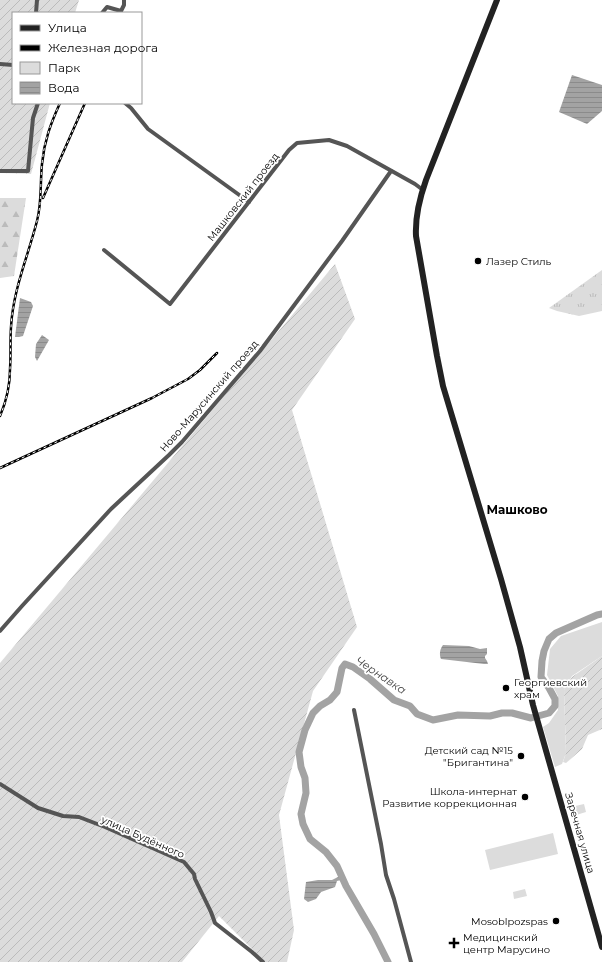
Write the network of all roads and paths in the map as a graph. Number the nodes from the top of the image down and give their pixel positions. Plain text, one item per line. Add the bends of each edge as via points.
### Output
1 (37, 0) edge
2 (124, 0) edge
3 (497, 0) edge
4 (36, 12) edge
5 (103, 12) edge
6 (121, 12) edge
7 (0, 64) edge
8 (12, 65) edge
9 (38, 104) edge
10 (126, 104) edge
11 (0, 171) edge
12 (391, 171) junction
13 (423, 190) junction
14 (249, 202) junction
15 (104, 250) dead end
16 (0, 631) edge
17 (354, 710) dead end
18 (0, 784) edge
19 (602, 947) edge
20 (263, 962) edge
21 (411, 962) edge

1 - 4 street
2 - 6 street
3 - 13 street, Заречная улица
5 - 6 street via 106,7
7 - 8 street
9 - 11 street via 33,118 28,171
10 - 14 street via 148,129
12 - 13 street, Машковский проезд
12 - 14 street, Машковский проезд via 347,146 329,140 297,143
12 - 16 street, Ново-Марусинский проезд via 260,351 182,442 111,509
13 - 19 street, Заречная улица via 416,222 416,236 439,371 503,585 533,705
14 - 15 street, Машковский проезд via 170,304
17 - 21 street via 384,866
18 - 20 street, улица Будённого via 38,808 63,816 79,817 184,862 194,874 215,923

